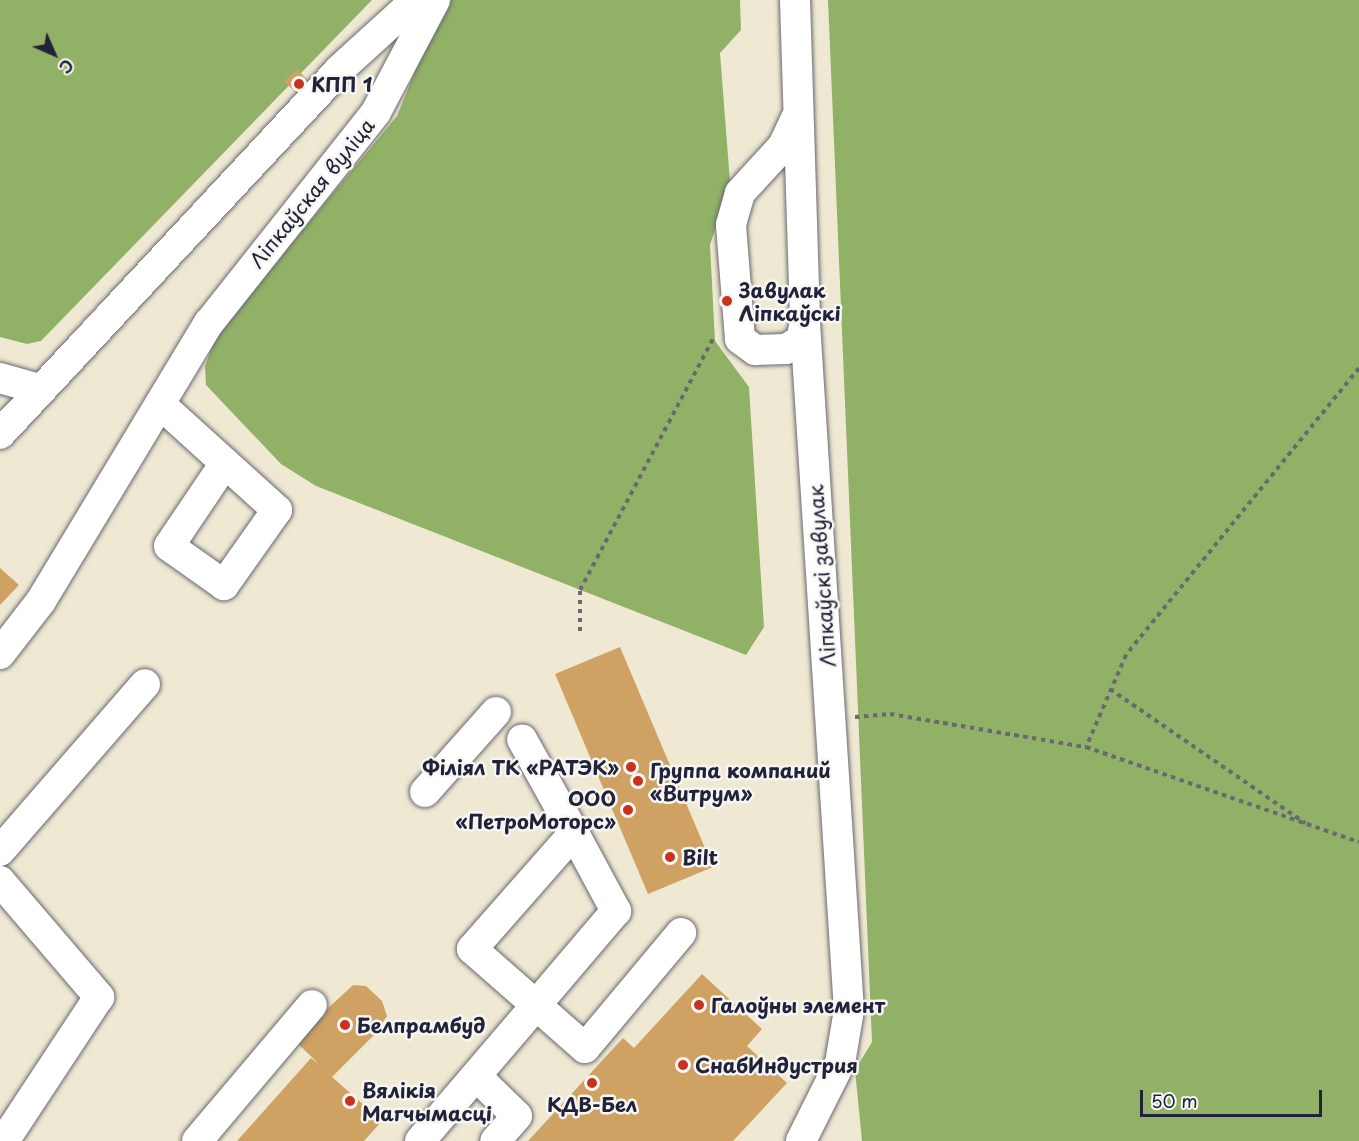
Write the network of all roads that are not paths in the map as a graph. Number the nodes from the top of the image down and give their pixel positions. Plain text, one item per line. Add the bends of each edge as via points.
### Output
1 (416, 0) edge
2 (435, 0) edge
3 (795, 0) edge
4 (797, 115) junction
5 (805, 323) junction
6 (0, 378) edge
7 (39, 389) junction
8 (160, 404) junction
9 (0, 434) edge
10 (225, 464) dead end
11 (0, 654) edge
12 (145, 684) dead end
13 (496, 712) dead end
14 (522, 739) dead end
15 (425, 792) dead end
16 (574, 833) junction
17 (0, 851) edge
18 (0, 881) edge
19 (681, 933) dead end
20 (312, 1005) dead end
21 (536, 1005) junction
22 (476, 1076) junction
23 (4, 1141) edge
24 (197, 1141) edge
25 (420, 1141) edge
26 (495, 1141) edge
27 (801, 1141) edge

1 - 7 street via 339,70
2 - 8 street, Ліпкаўская вуліца via 376,112 208,323
3 - 4 street, Ліпкаўскі завулак
4 - 5 street, Ліпкаўскі завулак
4 - 5 street via 783,146 749,180 736,202 731,225 738,336 751,349 795,346 803,336
5 - 27 street, Ліпкаўскі завулак via 849,1010 840,1063
6 - 7 street
7 - 9 street
8 - 10 street
8 - 11 street, Ліпкаўская вуліца via 41,601
12 - 17 street
13 - 15 street
14 - 16 street
16 - 21 street via 616,911
16 - 21 street via 472,949
18 - 23 street via 99,997
19 - 21 street via 585,1048
20 - 24 street
21 - 22 street
22 - 25 street
22 - 26 street via 517,1116

